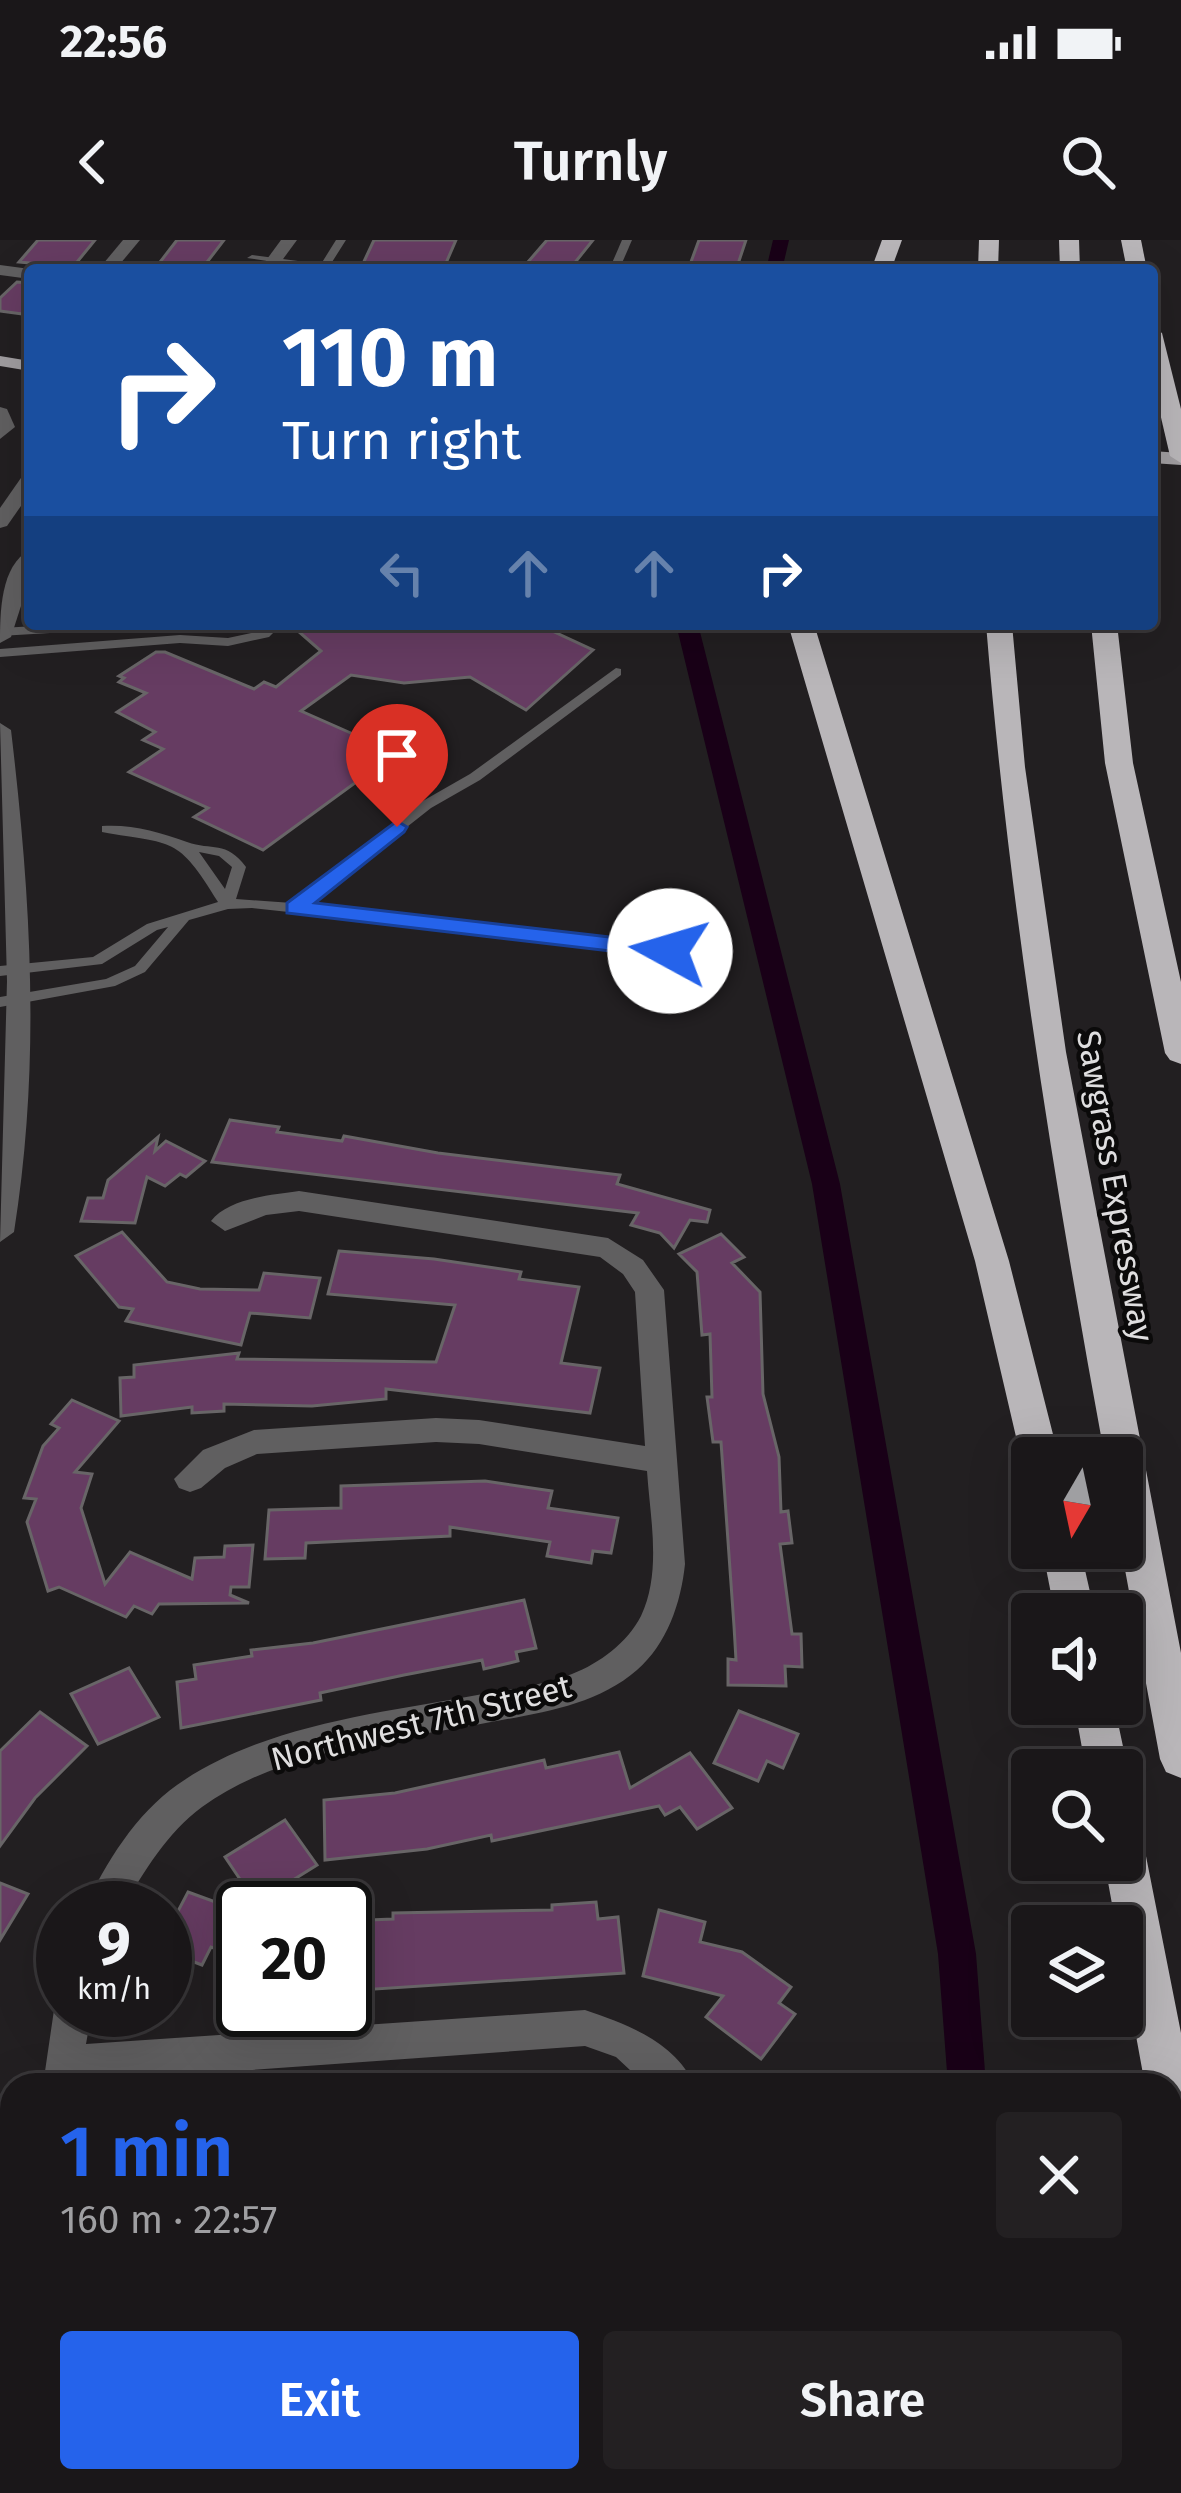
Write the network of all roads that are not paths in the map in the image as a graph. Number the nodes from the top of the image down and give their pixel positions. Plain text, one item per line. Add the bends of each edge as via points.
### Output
1 (131, 240) edge
2 (289, 240) edge
3 (111, 264) edge
4 (260, 264) edge
5 (1158, 359) edge
6 (0, 413) edge
7 (0, 433) edge
8 (1181, 458) edge
9 (24, 488) edge
10 (0, 522) edge
11 (24, 569) edge
12 (53, 630) edge
13 (269, 630) edge
14 (803, 630) edge
15 (999, 630) edge
16 (1105, 630) edge
17 (0, 634) edge
18 (0, 653) edge
19 (616, 672) dead end
20 (0, 730) edge
21 (107, 829) dead end
22 (192, 848) junction
23 (227, 904) junction
24 (295, 908) junction
25 (183, 919) junction
26 (670, 951) dead end
27 (11, 985) edge
28 (1181, 1053) edge
29 (225, 1221) dead end
30 (0, 1232) edge
31 (1035, 1437) edge
32 (662, 1460) junction
33 (190, 1479) dead end
34 (1181, 1759) edge
35 (119, 1881) edge
36 (1130, 1881) edge
37 (68, 2037) edge
38 (60, 2073) edge
39 (82, 2073) edge
40 (663, 2073) edge
41 (1166, 2073) edge

1 - 3 street
2 - 4 street
5 - 8 highway
6 - 7 street
9 - 10 street
11 - 17 street
12 - 17 lane
13 - 18 lane via 228,642
14 - 31 highway via 964,1163
15 - 34 highway, Sawgrass Expressway via 1051,1061
16 - 28 highway via 1120,763
19 - 24 lane
20 - 27 street
21 - 22 lane via 157,833
22 - 23 lane
22 - 23 lane via 216,849 238,867
23 - 24 lane
23 - 25 lane
24 - 26 lane
25 - 27 lane via 152,927 97,961
25 - 27 lane via 140,969 110,983
27 - 30 street via 20,1074
29 - 32 street via 299,1201 608,1248 649,1290
32 - 33 street via 436,1430 254,1442
32 - 35 street, Northwest 7th Street via 667,1598 624,1661 543,1698 339,1738 258,1763 193,1793 158,1825
36 - 41 highway
37 - 38 street
39 - 40 street via 585,2028 628,2043

